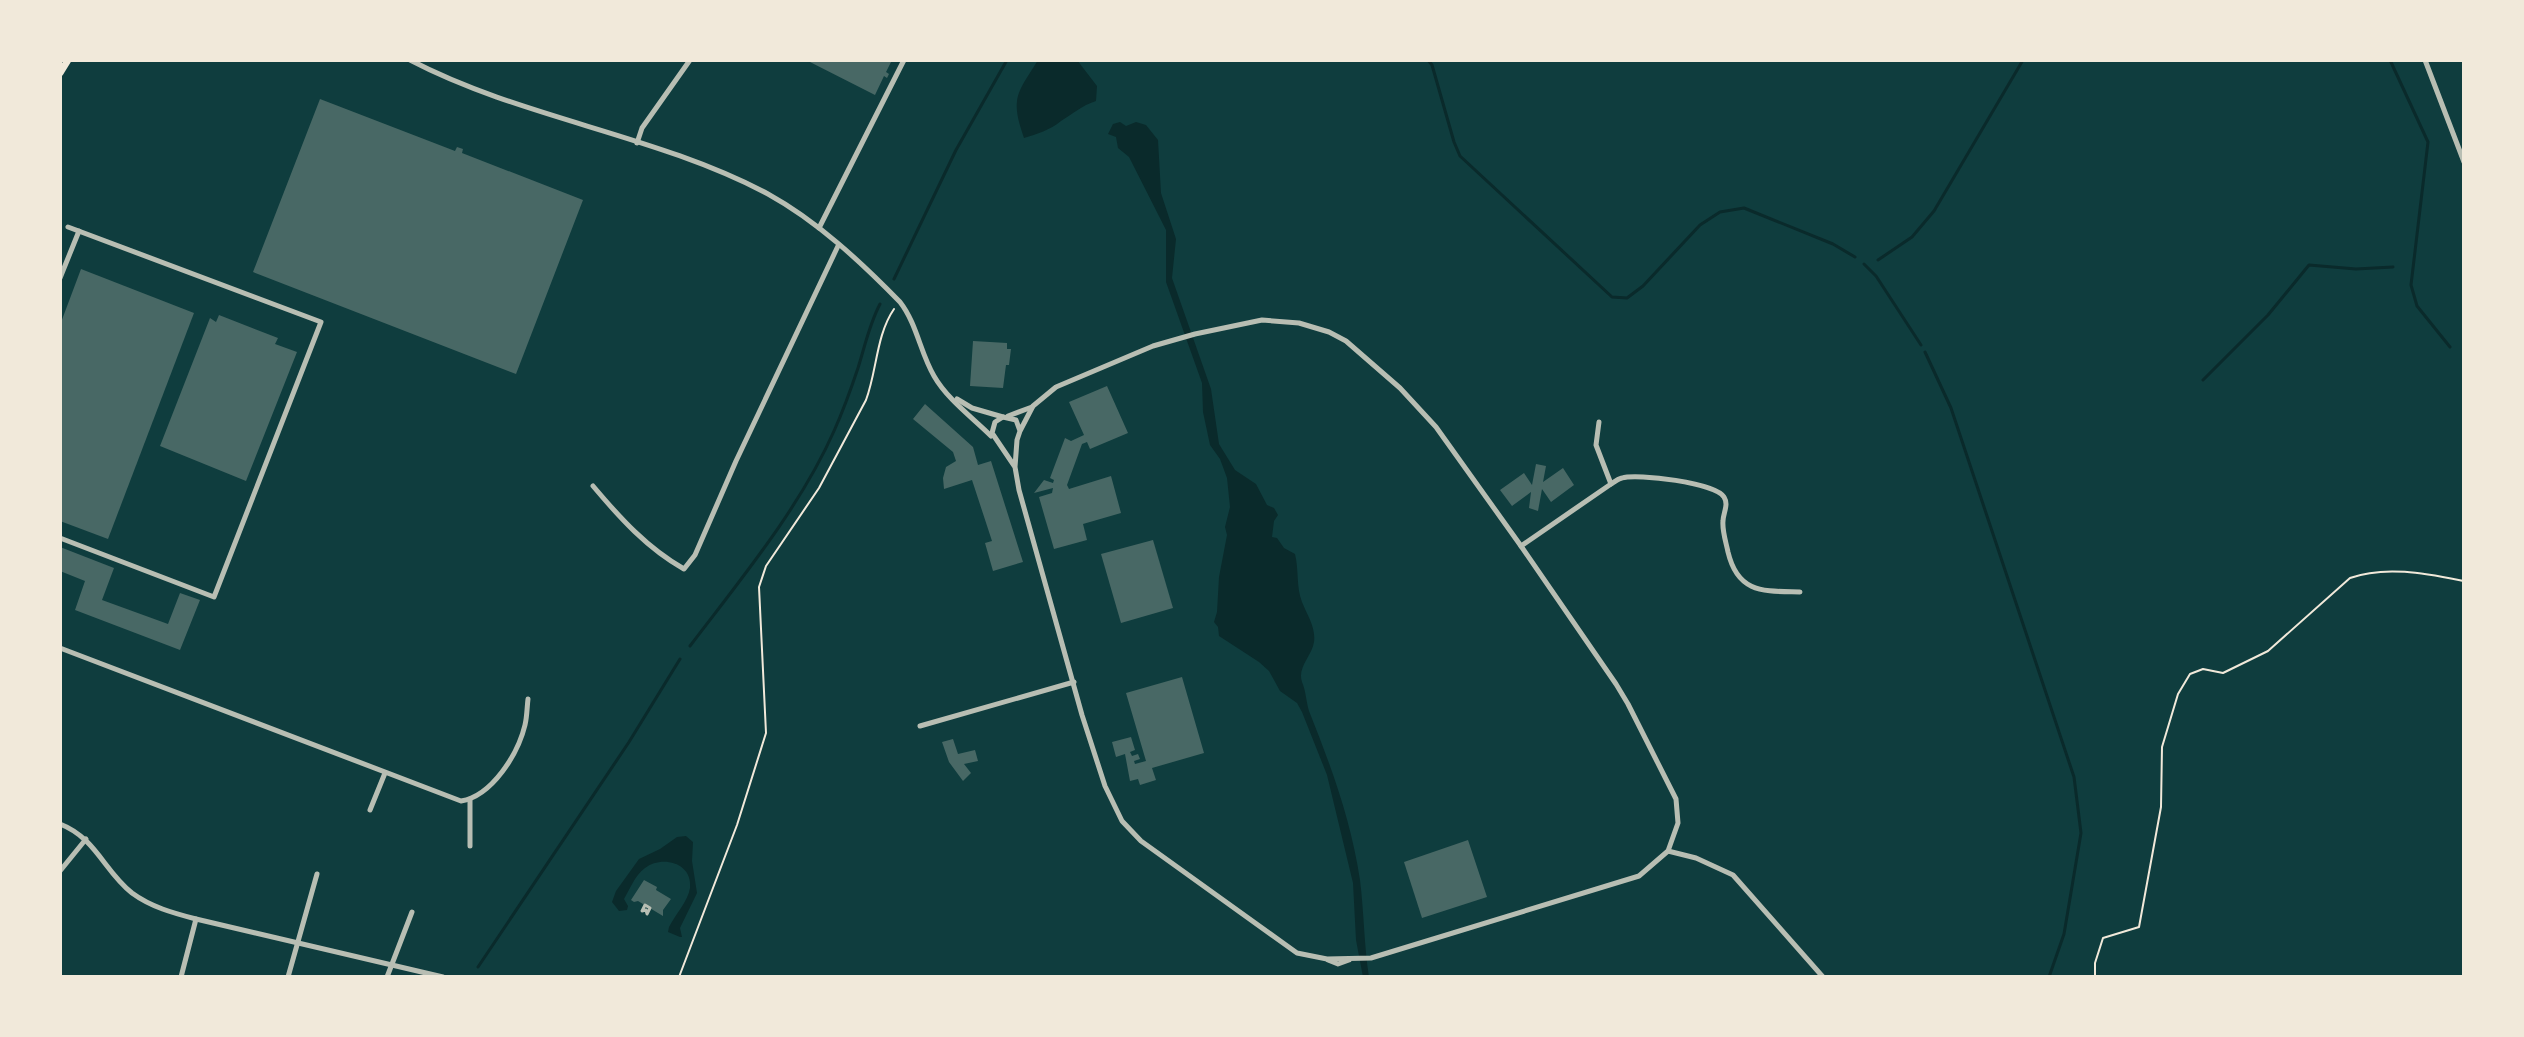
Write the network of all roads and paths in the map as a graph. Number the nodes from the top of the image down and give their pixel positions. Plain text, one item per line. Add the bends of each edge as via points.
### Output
1 (68, 60) edge
2 (410, 60) edge
3 (690, 60) edge
4 (904, 60) edge
5 (2425, 60) edge
6 (60, 73) edge
7 (637, 143) junction
8 (2464, 162) edge
9 (68, 227) dead end
10 (819, 228) junction
11 (79, 231) junction
12 (838, 246) junction
13 (60, 278) edge
14 (900, 302) junction
15 (949, 395) junction
16 (1033, 406) junction
17 (1005, 416) junction
18 (1599, 422) dead end
19 (1020, 431) junction
20 (995, 440) junction
21 (1017, 440) junction
22 (1015, 467) junction
23 (1611, 484) junction
24 (593, 486) dead end
25 (60, 538) edge
26 (1521, 546) junction
27 (2464, 581) edge
28 (1800, 592) dead end
29 (60, 648) edge
30 (1074, 682) junction
31 (528, 699) dead end
32 (920, 726) dead end
33 (385, 773) junction
34 (470, 799) junction
35 (370, 810) dead end
36 (60, 824) edge
37 (86, 839) junction
38 (470, 846) dead end
39 (1668, 851) junction
40 (60, 871) edge
41 (317, 874) dead end
42 (412, 912) dead end
43 (196, 919) junction
44 (297, 942) junction
45 (390, 965) junction
46 (181, 977) edge
47 (288, 977) edge
48 (387, 977) edge
49 (443, 977) edge
50 (679, 977) edge
51 (1823, 977) edge
52 (2095, 977) edge

1 - 6 main road
2 - 7 street via 512,104
3 - 7 street
4 - 10 street
5 - 8 street
7 - 10 street via 716,170 767,194
9 - 11 street
10 - 12 street
11 - 13 street
11 - 25 street via 321,322 214,597
12 - 14 street
12 - 24 street via 684,569 630,529
14 - 15 street via 934,376
14 - 50 path via 887,322 872,385 848,436 766,566 759,587 766,733
15 - 17 street via 972,408
15 - 20 street
16 - 17 street
16 - 19 street
16 - 26 street via 1056,387 1153,346 1262,320 1299,323 1346,341 1425,414
17 - 19 street via 1016,420
17 - 20 street via 993,425
18 - 23 street via 1596,445
19 - 21 street
20 - 21 street via 1005,445
20 - 22 street
21 - 22 street
22 - 30 street
23 - 26 street
23 - 28 street via 1624,477 1649,478 1719,491 1727,505 1723,521 1731,566 1745,584 1760,591
26 - 39 street via 1616,684 1676,799 1678,823
27 - 52 path via 2421,572 2364,573 2350,578 2268,651 2223,673 2203,669 2190,674 2178,694 2162,747 2161,807 2139,927 2103,938
29 - 33 street
30 - 32 street
30 - 39 street via 1122,821 1141,841 1297,953 1338,964 1371,958 1639,876
31 - 34 street via 517,746 494,782
33 - 34 street via 450,798
33 - 35 street
34 - 38 street
36 - 37 street
37 - 40 street
37 - 43 street via 130,891 158,908
39 - 51 street via 1733,875
41 - 44 street
42 - 45 street
43 - 44 street
43 - 46 street
44 - 45 street
44 - 47 street
45 - 48 street
45 - 49 street

